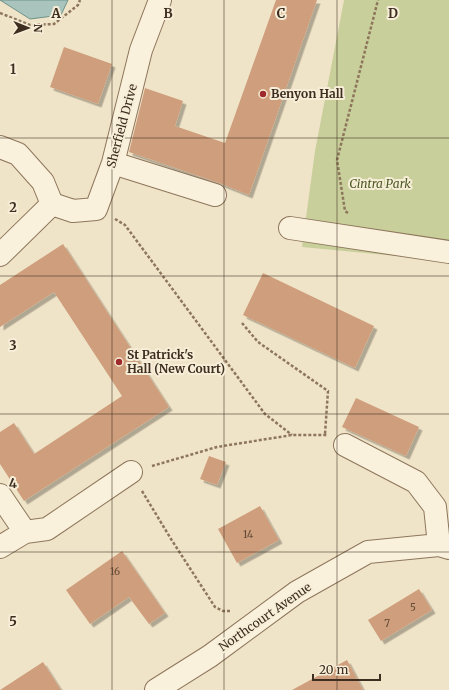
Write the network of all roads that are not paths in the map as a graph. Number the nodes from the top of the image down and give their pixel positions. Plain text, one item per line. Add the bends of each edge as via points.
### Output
1 (160, 0) edge
2 (0, 146) edge
3 (113, 164) junction
4 (215, 195) dead end
5 (52, 204) junction
6 (290, 228) dead end
7 (449, 252) edge
8 (0, 256) edge
9 (345, 445) road end
10 (131, 472) road end
11 (0, 495) edge
12 (25, 532) junction
13 (444, 546) edge
14 (0, 548) edge
15 (156, 690) edge

1 - 3 street, Sherfield Drive via 141,50
2 - 5 street via 18,154 42,182
3 - 4 street
3 - 5 street, Sherfield Drive via 96,209 73,211
5 - 8 street
6 - 7 street
9 - 13 street via 416,482 435,507
10 - 12 street via 47,529
11 - 12 street
12 - 14 street
13 - 15 street, Northcourt Avenue via 368,552 297,592 210,656

